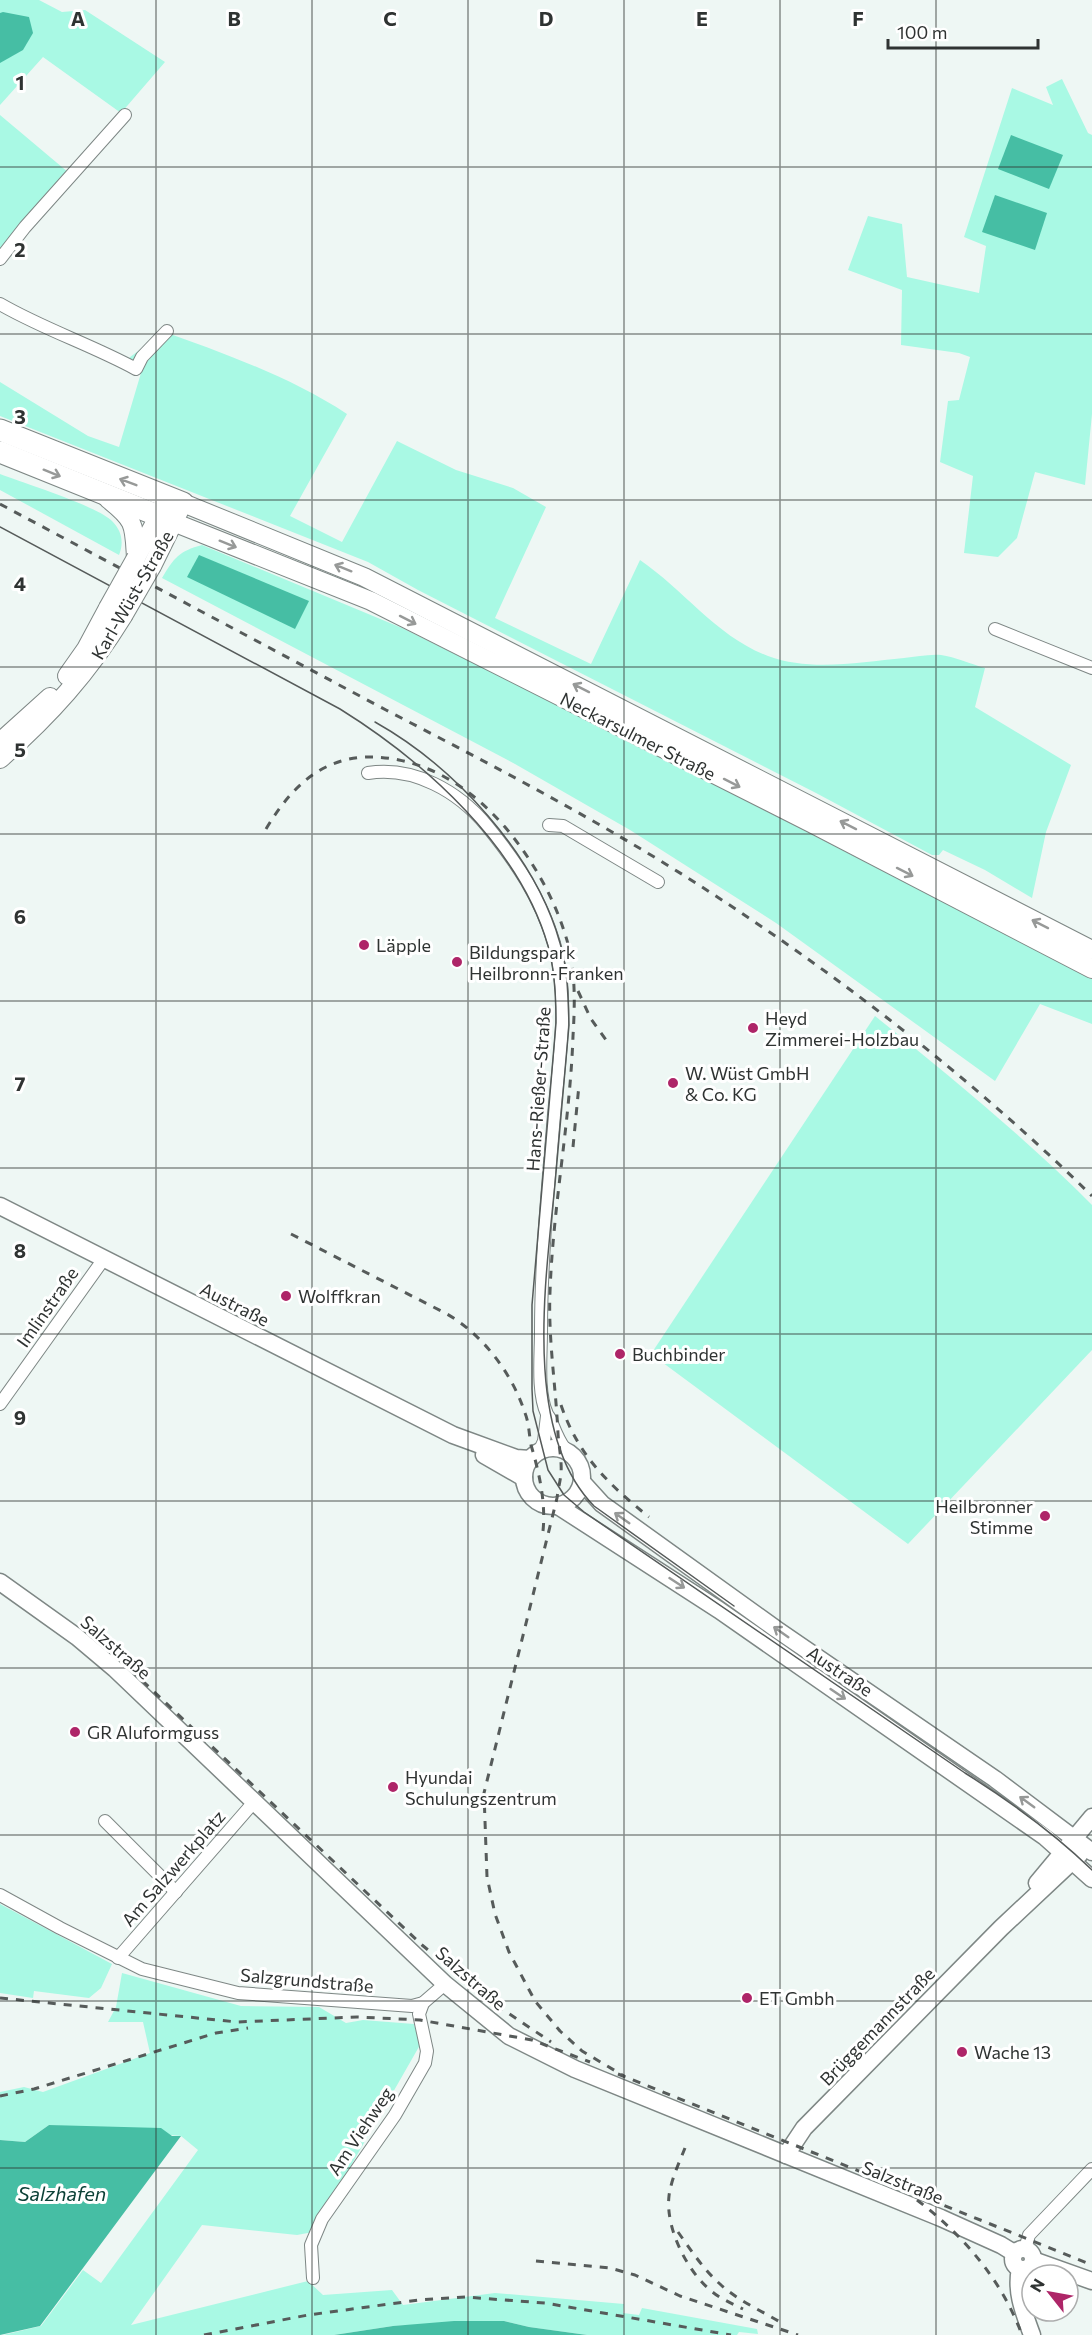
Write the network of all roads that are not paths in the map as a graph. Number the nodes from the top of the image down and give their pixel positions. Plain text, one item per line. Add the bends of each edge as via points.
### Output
1 (125, 115) dead end
2 (0, 259) edge
3 (0, 304) edge
4 (167, 331) dead end
5 (0, 430) edge
6 (0, 452) edge
7 (105, 496) junction
8 (176, 500) junction
9 (166, 520) junction
10 (144, 562) junction
11 (116, 612) junction
12 (995, 629) dead end
13 (1092, 668) edge
14 (0, 742) edge
15 (0, 759) edge
16 (368, 773) dead end
17 (549, 825) dead end
18 (658, 882) dead end
19 (1092, 951) edge
20 (1092, 969) edge
21 (0, 1206) edge
22 (103, 1260) junction
23 (0, 1404) edge
24 (547, 1415) junction
25 (453, 1435) junction
26 (565, 1449) junction
27 (535, 1454) junction
28 (524, 1478) junction
29 (582, 1482) junction
30 (558, 1506) junction
31 (0, 1582) edge
32 (254, 1802) junction
33 (1092, 1817) edge
34 (105, 1821) dead end
35 (1086, 1845) edge
36 (1068, 1856) junction
37 (1092, 1879) edge
38 (176, 1892) junction
39 (0, 1895) edge
40 (118, 1958) junction
41 (445, 1984) junction
42 (423, 2003) junction
43 (786, 2155) junction
44 (1092, 2169) edge
45 (1023, 2258) junction
46 (313, 2278) dead end
47 (1092, 2281) edge
48 (1032, 2335) edge

1 - 2 street
3 - 4 street via 135,369
8 -> 5 highway
6 -> 7 highway
7 - 9 highway
7 - 10 main road via 133,524
8 - 9 main road, Karl-Wüst-Straße
19 -> 8 main road, Neckarsulmer Straße via 364,577
9 - 10 main road, Karl-Wüst-Straße
9 -> 20 main road, Neckarsulmer Straße via 371,601
10 - 11 main road, Karl-Wüst-Straße, bridge
11 - 14 main road, Karl-Wüst-Straße via 59,686
11 - 15 main road, Karl-Wüst-Straße via 98,656 40,724
12 - 13 street
16 - 24 street, Hans-Rießer-Straße via 387,770 409,774 452,794 470,808 510,855 537,897 554,945 563,1024 541,1306 542,1389
17 - 18 street via 564,826
21 - 22 main road, Austraße
22 - 23 street, Imlinstraße
22 - 25 main road, Austraße
24 - 26 street, Hans-Rießer-Straße
24 - 27 street, Hans-Rießer-Straße via 544,1441
25 - 27 main road, Austraße via 516,1458
25 - 28 main road, Austraße
26 - 27 main road, Austraße via 550,1447
26 - 29 main road, Austraße via 579,1461
27 - 28 main road
28 - 30 main road, Austraße via 534,1499
29 - 30 main road via 570,1502
35 -> 29 main road, Austraße via 602,1504
30 -> 36 main road, Austraße via 719,1610
31 - 32 main road, Salzstraße via 77,1637
32 - 38 street, Am Salzwerkplatz
32 - 41 main road, Salzstraße
33 - 35 main road, Brüggemannstraße
34 - 38 street
35 - 36 main road, Brüggemannstraße
36 - 37 main road, Austraße
36 - 43 main road, Brüggemannstraße via 804,2128
38 - 40 street, Am Salzwerkplatz
39 - 40 street, Salzgrundstraße
40 - 42 street, Salzgrundstraße via 142,1969 238,1994 412,2006
41 - 42 street
41 - 43 main road, Salzstraße via 486,2019 537,2051
42 - 46 street, Am Viehweg via 419,2014 427,2051 425,2063 395,2115 322,2219 311,2245
43 - 45 main road, Salzstraße via 941,2218
44 - 45 street via 1029,2235
45 - 47 main road, Salzstraße
45 - 48 main road via 1018,2294

